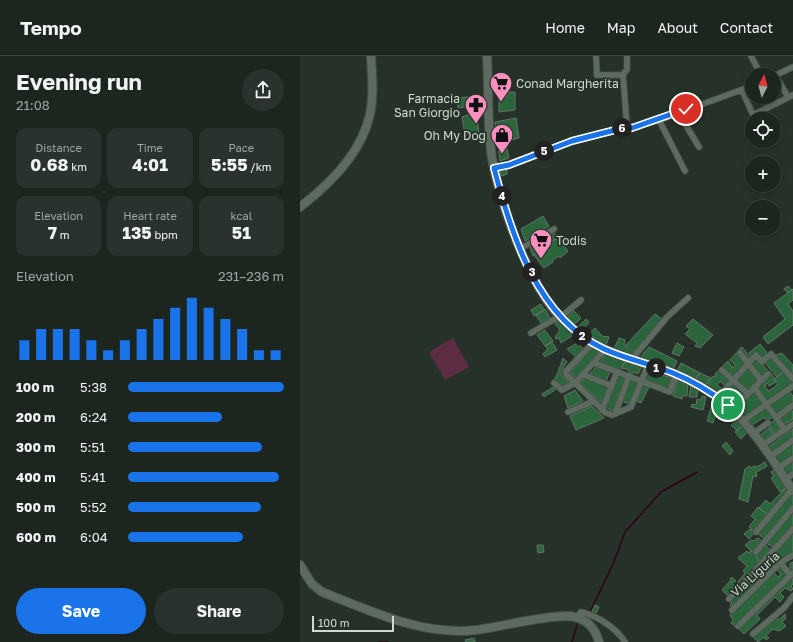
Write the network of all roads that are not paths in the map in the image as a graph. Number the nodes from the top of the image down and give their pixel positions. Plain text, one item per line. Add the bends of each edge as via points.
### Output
1 (372, 56) edge
2 (487, 56) edge
3 (596, 56) edge
4 (627, 56) edge
5 (751, 56) edge
6 (793, 67) edge
7 (757, 68) edge
8 (781, 73) edge
9 (623, 75) junction
10 (781, 84) edge
11 (745, 89) edge
12 (742, 90) junction
13 (791, 96) edge
14 (678, 112) junction
15 (659, 120) junction
16 (627, 127) junction
17 (699, 147) dead end
18 (494, 168) junction
19 (685, 172) dead end
20 (300, 208) edge
21 (554, 229) dead end
22 (520, 249) junction
23 (688, 298) dead end
24 (581, 300) dead end
25 (561, 317) junction
26 (531, 333) dead end
27 (592, 343) junction
28 (605, 350) junction
29 (740, 353) dead end
30 (632, 360) junction
31 (594, 363) junction
32 (748, 364) junction
33 (648, 365) junction
34 (722, 370) dead end
35 (617, 372) junction
36 (584, 374) junction
37 (768, 374) dead end
38 (676, 375) junction
39 (629, 376) junction
40 (793, 379) edge
41 (761, 380) junction
42 (641, 381) junction
43 (733, 381) junction
44 (554, 383) dead end
45 (575, 383) junction
46 (612, 386) junction
47 (754, 387) junction
48 (792, 389) edge
49 (747, 393) junction
50 (718, 397) junction
51 (594, 401) junction
52 (766, 404) junction
53 (792, 406) edge
54 (733, 409) junction
55 (602, 410) junction
56 (568, 412) dead end
57 (614, 414) junction
58 (776, 418) junction
59 (744, 420) junction
60 (768, 423) dead end
61 (793, 424) edge
62 (785, 430) junction
63 (754, 433) junction
64 (793, 440) edge
65 (763, 446) junction
66 (770, 457) junction
67 (793, 458) edge
68 (778, 468) junction
69 (793, 474) edge
70 (786, 479) junction
71 (793, 490) edge
72 (793, 508) edge
73 (793, 529) edge
74 (756, 532) dead end
75 (756, 552) dead end
76 (773, 552) junction
77 (793, 555) edge
78 (781, 563) junction
79 (300, 565) edge
80 (791, 574) edge
81 (793, 596) edge
82 (728, 599) dead end
83 (732, 610) dead end
84 (577, 617) junction
85 (738, 626) dead end
86 (753, 634) dead end
87 (599, 642) edge
88 (625, 642) edge

1 - 20 street via 370,114 360,142 335,175
2 - 18 street via 489,125
3 - 9 street via 597,75
4 - 9 street via 627,69
5 - 7 street
6 - 8 street
9 - 16 street
10 - 13 street
11 - 12 street
12 - 13 street via 753,115
12 - 14 street
14 - 15 street
14 - 17 street
15 - 16 street via 632,128
15 - 19 street
16 - 18 street via 572,141 509,165
18 - 22 street
21 - 22 street
22 - 25 street via 546,299
23 - 30 street via 667,317
24 - 25 street
25 - 26 street
25 - 27 street
27 - 28 street
27 - 45 street via 566,371
28 - 30 street
28 - 31 street
29 - 32 street
30 - 33 street
31 - 35 street
31 - 36 street
32 - 40 street via 756,355 762,362 771,354
32 - 41 street
32 - 43 street
33 - 38 street
33 - 42 street
34 - 43 street
35 - 39 street
35 - 46 street
36 - 45 street
36 - 46 street
37 - 41 street
38 - 42 street via 670,392
38 - 50 street
39 - 42 street
39 - 57 street
41 - 47 street
42 - 57 street via 631,407
43 - 49 street
43 - 50 street
44 - 45 street via 562,390
45 - 51 street
46 - 55 street
47 - 49 street
47 - 52 street
48 - 52 street
49 - 54 street
50 - 54 street
51 - 55 street
51 - 56 street
52 - 58 street
52 - 59 street
53 - 58 street
54 - 59 street
55 - 57 street
58 - 62 street
59 - 63 street
60 - 63 street
61 - 62 street
62 - 65 street
63 - 65 street
64 - 66 street
65 - 66 street
66 - 68 street
67 - 68 street
68 - 70 street
69 - 70 street
70 - 71 street
71 - 74 street
72 - 75 street
73 - 76 street
76 - 78 street
76 - 82 street
77 - 78 street, Via Liguria
78 - 80 street
78 - 83 street, Via Liguria
79 - 84 street via 312,584 322,592 429,629 475,630 563,616
80 - 85 street
81 - 86 street via 785,607
84 - 87 street via 593,629
84 - 88 street via 581,612 597,618

